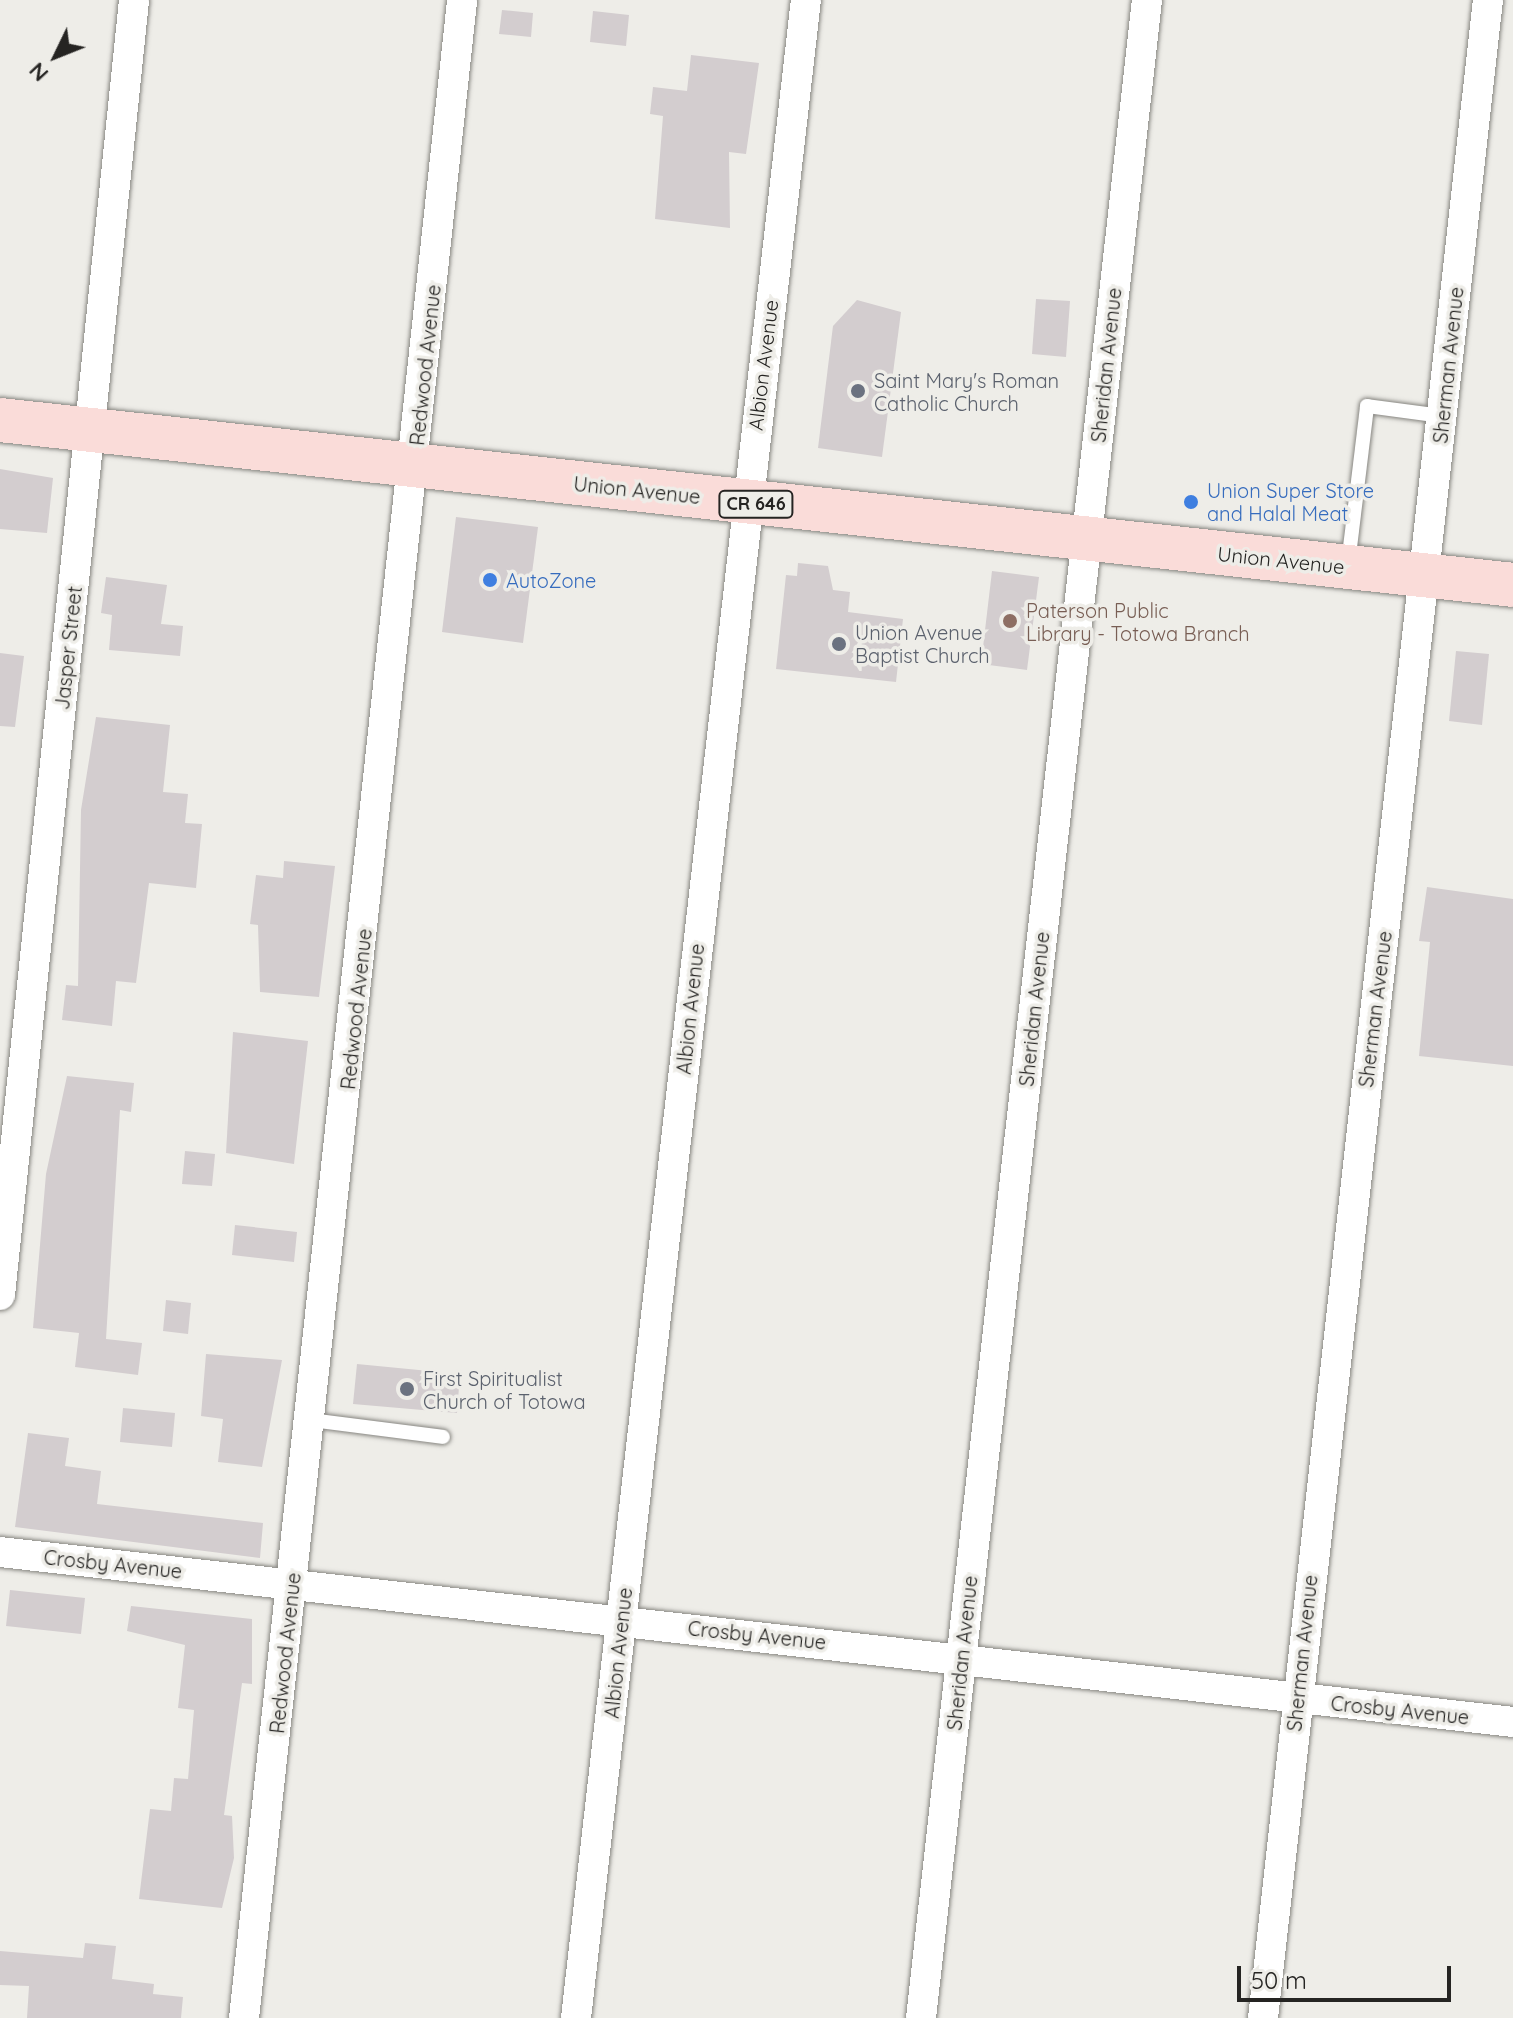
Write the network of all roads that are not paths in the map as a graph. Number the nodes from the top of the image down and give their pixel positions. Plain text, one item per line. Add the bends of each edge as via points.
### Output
1 (134, 0) edge
2 (462, 0) edge
3 (806, 0) edge
4 (1147, 0) edge
5 (1488, 0) edge
6 (1443, 416) junction
7 (0, 420) edge
8 (92, 430) junction
9 (415, 465) junction
10 (746, 503) junction
11 (1086, 540) junction
12 (1348, 567) junction
13 (1425, 575) junction
14 (1513, 585) edge
15 (0, 1295) edge
16 (311, 1420) junction
17 (443, 1437) dead end
18 (0, 1552) edge
19 (293, 1584) junction
20 (622, 1620) junction
21 (962, 1658) junction
22 (1296, 1699) junction
23 (1513, 1722) edge
24 (244, 2018) edge
25 (576, 2018) edge
26 (921, 2018) edge
27 (1263, 2018) edge

1 - 8 street, Jasper Street
2 - 9 street, Redwood Avenue
3 - 10 street, Albion Avenue
4 - 11 street, Sheridan Avenue
5 - 6 street, Sherman Avenue
6 - 12 lane via 1367,406
6 - 13 street, Sherman Avenue
7 - 8 main road, Union Avenue / CR 646
8 - 9 main road, Union Avenue / CR 646
8 - 15 street, Jasper Street
9 - 10 main road, Union Avenue / CR 646
9 - 16 street, Redwood Avenue
10 - 11 main road, Union Avenue / CR 646
10 - 20 street, Albion Avenue
11 - 12 main road, Union Avenue / CR 646
11 - 21 street, Sheridan Avenue
12 - 13 main road, Union Avenue / CR 646
13 - 14 main road, Union Avenue / CR 646
13 - 22 street, Sherman Avenue
16 - 17 lane
16 - 19 street, Redwood Avenue
18 - 19 street, Crosby Avenue
19 - 20 street, Crosby Avenue
19 - 24 street, Redwood Avenue
20 - 21 street, Crosby Avenue
20 - 25 street, Albion Avenue
21 - 22 street, Crosby Avenue
21 - 26 street, Sheridan Avenue
22 - 23 street, Crosby Avenue
22 - 27 street, Sherman Avenue

